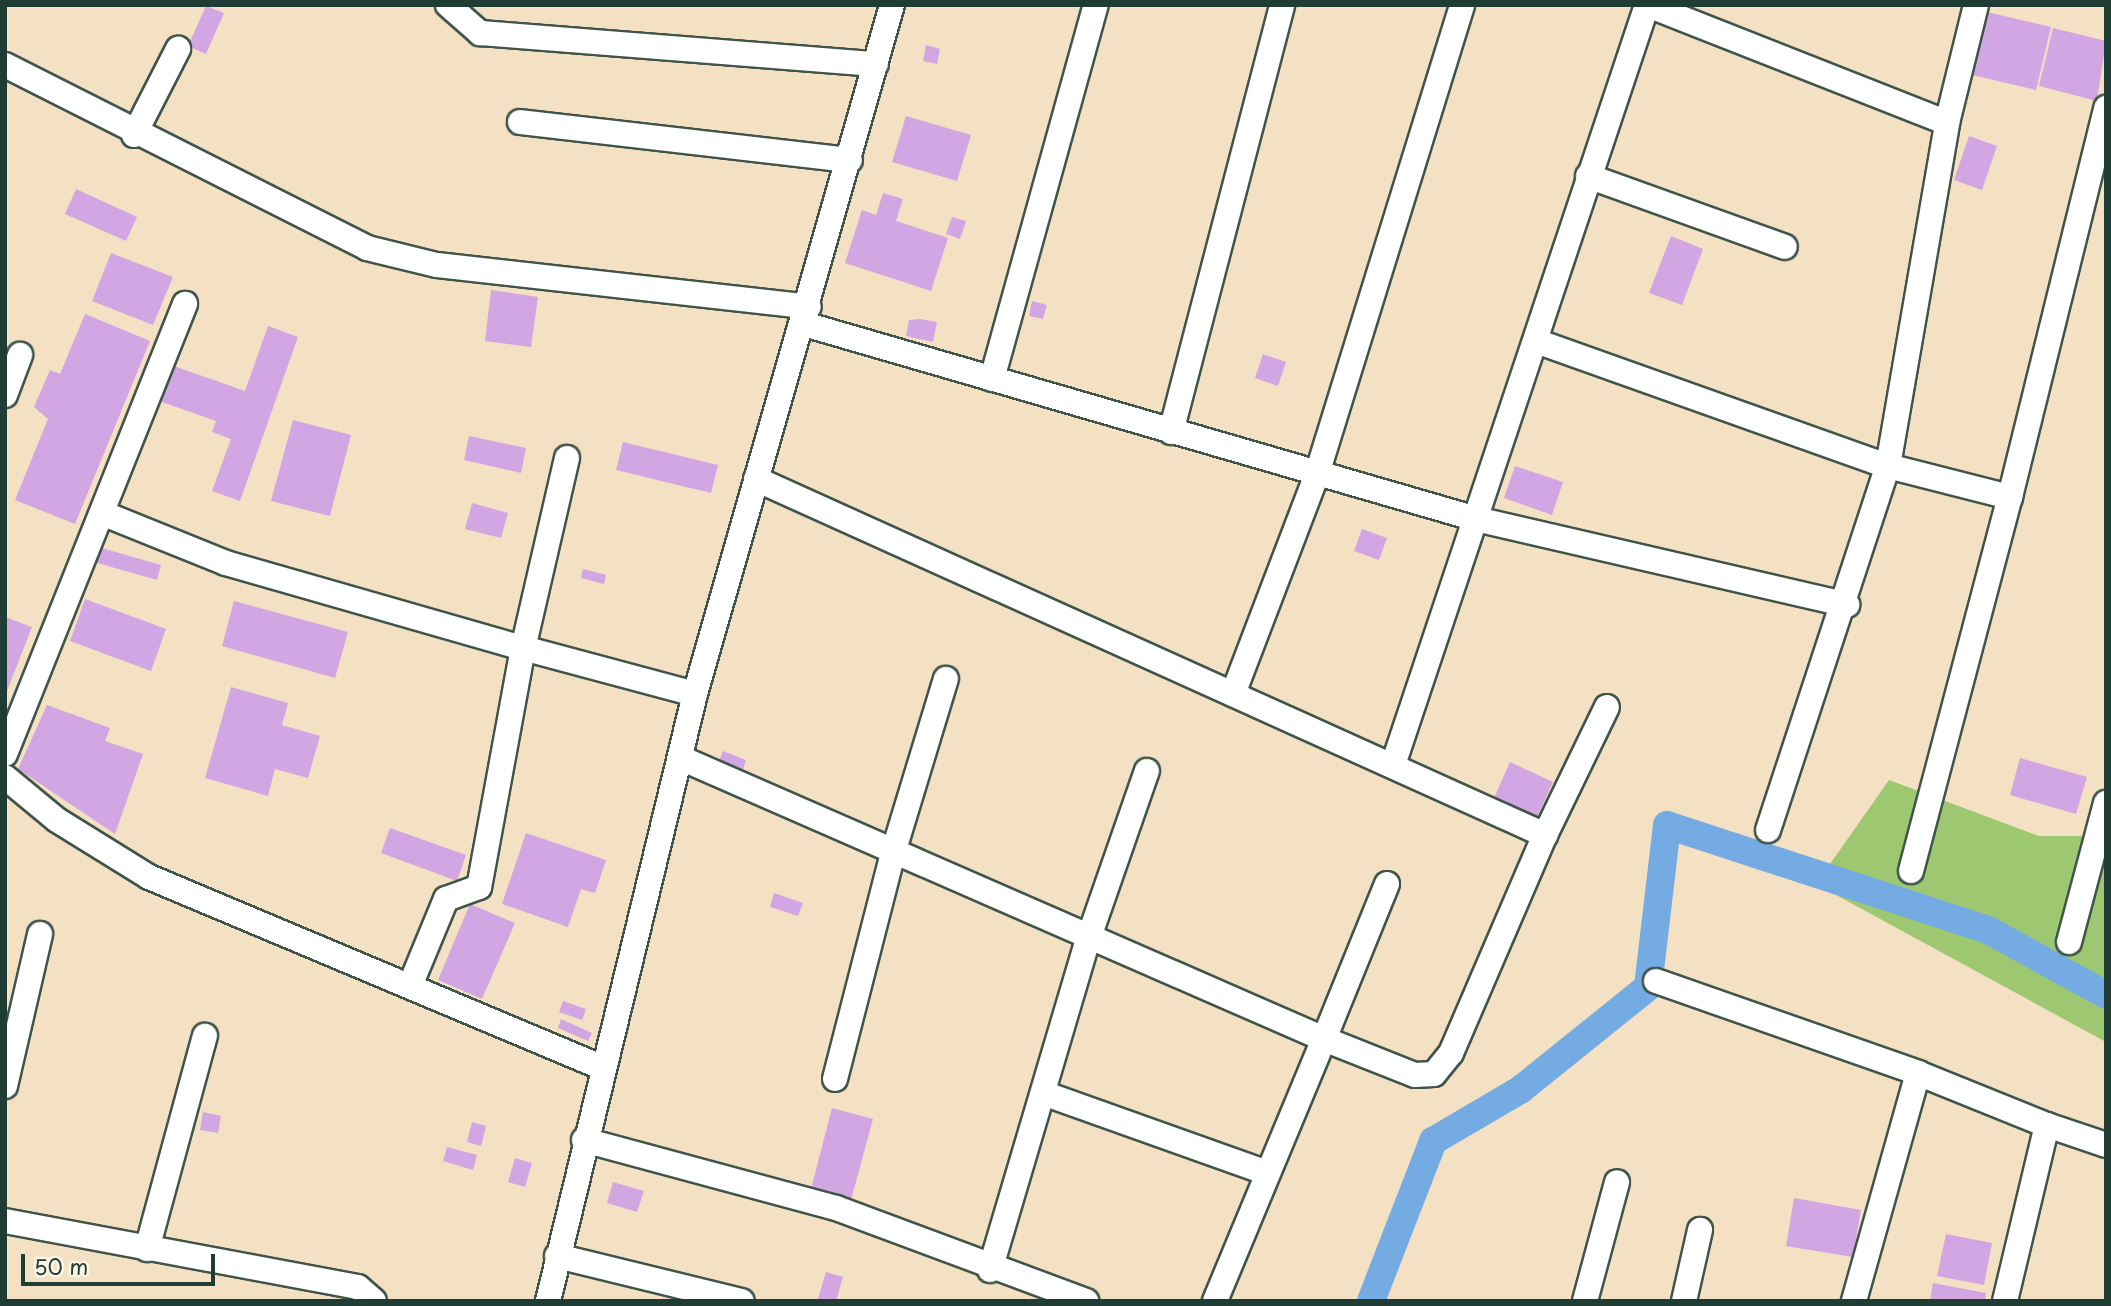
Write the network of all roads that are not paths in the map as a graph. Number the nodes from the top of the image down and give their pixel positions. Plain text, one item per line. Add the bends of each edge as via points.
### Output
1 (448, 5) edge
2 (892, 5) edge
3 (1096, 5) edge
4 (1282, 5) edge
5 (1462, 5) edge
6 (1648, 5) edge
7 (1976, 5) edge
8 (178, 49) dead end
9 (876, 64) junction
10 (5, 65) edge
11 (2106, 108) edge
12 (520, 122) dead end
13 (1947, 123) junction
14 (134, 135) junction
15 (850, 160) junction
16 (1588, 176) junction
17 (1785, 247) dead end
18 (185, 304) dead end
19 (807, 316) junction
20 (1536, 341) junction
21 (20, 355) dead end
22 (992, 379) junction
23 (5, 395) edge
24 (1171, 432) junction
25 (567, 458) dead end
26 (1888, 466) junction
27 (1317, 474) junction
28 (756, 479) junction
29 (2010, 497) junction
30 (102, 513) junction
31 (1480, 520) junction
32 (1847, 605) junction
33 (523, 648) junction
34 (946, 679) dead end
35 (695, 694) junction
36 (1233, 694) junction
37 (1607, 707) dead end
38 (5, 754) edge
39 (683, 759) junction
40 (1394, 762) junction
41 (1147, 771) dead end
42 (5, 777) edge
43 (2106, 803) edge
44 (1768, 830) dead end
45 (1545, 835) junction
46 (893, 853) junction
47 (1911, 871) dead end
48 (1387, 884) dead end
49 (40, 934) dead end
50 (1088, 940) junction
51 (2070, 942) dead end
52 (1656, 981) dead end
53 (410, 986) junction
54 (205, 1036) dead end
55 (1324, 1039) junction
56 (601, 1067) junction
57 (1918, 1073) junction
58 (835, 1079) dead end
59 (5, 1086) edge
60 (1043, 1093) junction
61 (2047, 1125) junction
62 (584, 1140) junction
63 (2106, 1145) edge
64 (1265, 1172) junction
65 (1617, 1182) dead end
66 (5, 1221) edge
67 (1700, 1230) dead end
68 (147, 1249) junction
69 (557, 1256) junction
70 (990, 1270) junction
71 (374, 1301) edge
72 (548, 1301) edge
73 (742, 1301) edge
74 (1086, 1301) edge
75 (1215, 1301) edge
76 (1585, 1301) edge
77 (1684, 1301) edge
78 (1854, 1301) edge
79 (2005, 1301) edge

1 - 9 street via 480,33
2 - 9 street
3 - 22 street
4 - 24 street
5 - 27 street
6 - 13 street
6 - 16 street
7 - 13 street
8 - 14 street
9 - 15 street
10 - 14 street
11 - 29 street
12 - 15 street
13 - 26 street
14 - 19 street via 390,254 437,265
15 - 19 street
16 - 17 street
16 - 20 street
18 - 30 street
19 - 22 street
19 - 28 street
20 - 26 street
20 - 31 street
21 - 23 street
22 - 24 street
24 - 27 street
25 - 33 street
26 - 29 street
26 - 32 street
27 - 31 street
27 - 36 street
28 - 35 street
28 - 36 street
29 - 47 street
30 - 33 street via 226,563
30 - 38 street
31 - 32 street
31 - 40 street
32 - 44 street
33 - 35 street
33 - 53 street via 479,887 446,899
34 - 46 street
35 - 39 street
36 - 40 street
37 - 45 street
39 - 46 street
39 - 56 street
40 - 45 street
41 - 50 street
42 - 53 street via 57,820 149,877
43 - 51 street
45 - 55 street via 1443,1066 1415,1075
46 - 50 street
46 - 58 street
48 - 55 street
49 - 59 street
50 - 55 street
50 - 60 street
52 - 57 street
53 - 56 street
54 - 68 street
55 - 64 street
56 - 62 street
57 - 61 street
57 - 78 street
60 - 64 street
60 - 70 street
61 - 63 street
61 - 79 street
62 - 69 street
62 - 70 street via 836,1208
64 - 75 street
65 - 76 street
66 - 68 street
67 - 77 street
68 - 71 street via 358,1287
69 - 72 street
69 - 73 street
70 - 74 street

